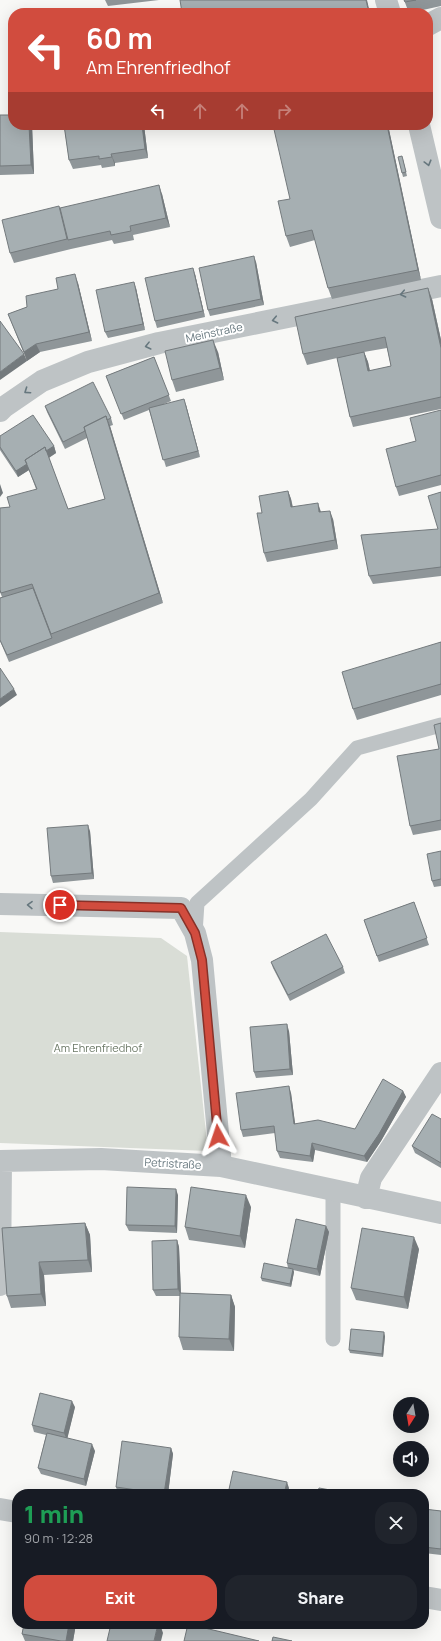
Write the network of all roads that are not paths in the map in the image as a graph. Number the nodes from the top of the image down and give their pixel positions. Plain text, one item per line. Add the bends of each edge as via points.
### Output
1 (420, 130) edge
2 (441, 218) edge
3 (441, 286) edge
4 (0, 411) edge
5 (441, 724) edge
6 (0, 904) edge
7 (195, 933) junction
8 (441, 1073) edge
9 (0, 1161) edge
10 (221, 1166) junction
11 (333, 1191) junction
12 (366, 1198) junction
13 (441, 1213) edge
14 (0, 1285) edge
15 (333, 1339) dead end
16 (0, 1508) edge
17 (12, 1511) edge
18 (429, 1598) edge
19 (441, 1600) edge

1 -> 2 street
3 -> 4 street, Meinstraße via 159,344 88,362 42,381
5 - 7 lane via 357,748 311,799 197,903
7 -> 6 street via 181,908
7 - 10 street via 202,960
8 - 12 street via 371,1178
9 - 10 street, Petristraße via 101,1159
9 - 14 street
10 - 11 street, Petristraße
11 - 12 street, Petristraße
11 - 15 lane
12 - 13 street, Petristraße
16 - 17 street
18 - 19 street

